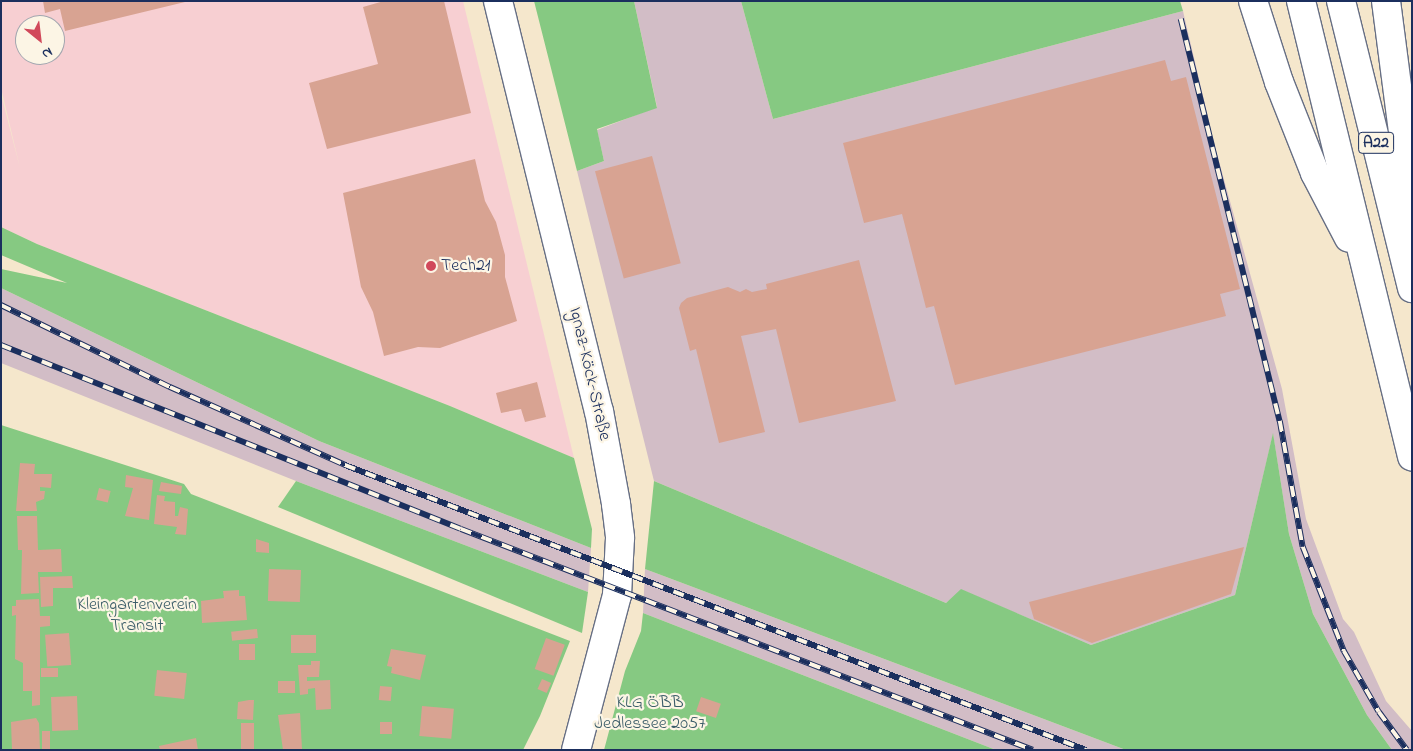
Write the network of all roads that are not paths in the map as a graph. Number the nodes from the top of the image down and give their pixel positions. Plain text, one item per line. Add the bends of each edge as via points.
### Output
1 (498, 1) edge
2 (1253, 1) edge
3 (1301, 1) edge
4 (1341, 1) edge
5 (1386, 1) edge
6 (1370, 277) junction
7 (1411, 286) edge
8 (1412, 457) edge
9 (576, 750) edge

1 - 9 main road, Ignaz-Köck-Straße via 599,411 618,521 617,595
2 - 6 main road via 1279,82 1315,173
3 - 6 main road, A22
4 - 7 main road, A22
5 - 7 main road via 1409,178
6 - 8 main road, A22

